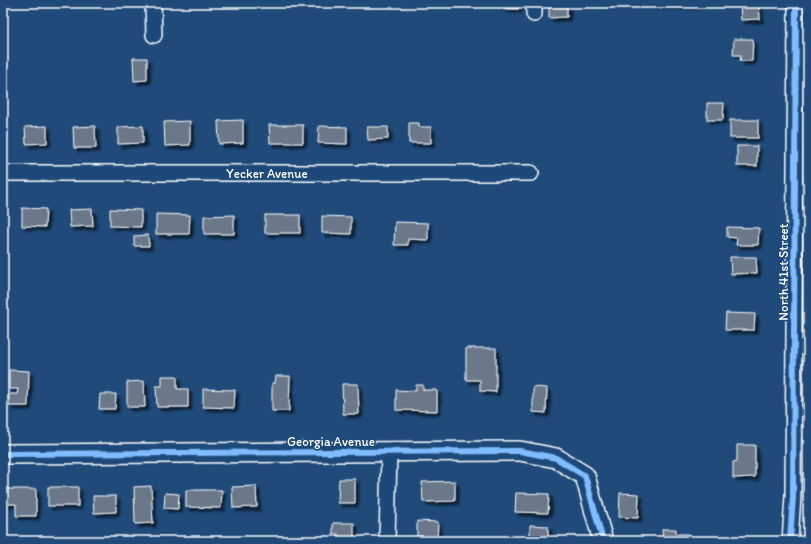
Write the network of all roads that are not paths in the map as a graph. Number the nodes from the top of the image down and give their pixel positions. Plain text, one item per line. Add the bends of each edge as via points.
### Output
1 (153, 3) edge
2 (796, 3) edge
3 (154, 35) dead end
4 (3, 173) edge
5 (531, 173) dead end
6 (389, 452) junction
7 (3, 454) edge
8 (387, 541) edge
9 (603, 541) edge
10 (790, 541) edge

1 - 3 street
2 - 10 street, North 41st Street via 793,488
4 - 5 street, Yecker Avenue
6 - 7 street, Georgia Avenue
6 - 8 street
6 - 9 street, Georgia Avenue via 520,451 556,458 585,476

